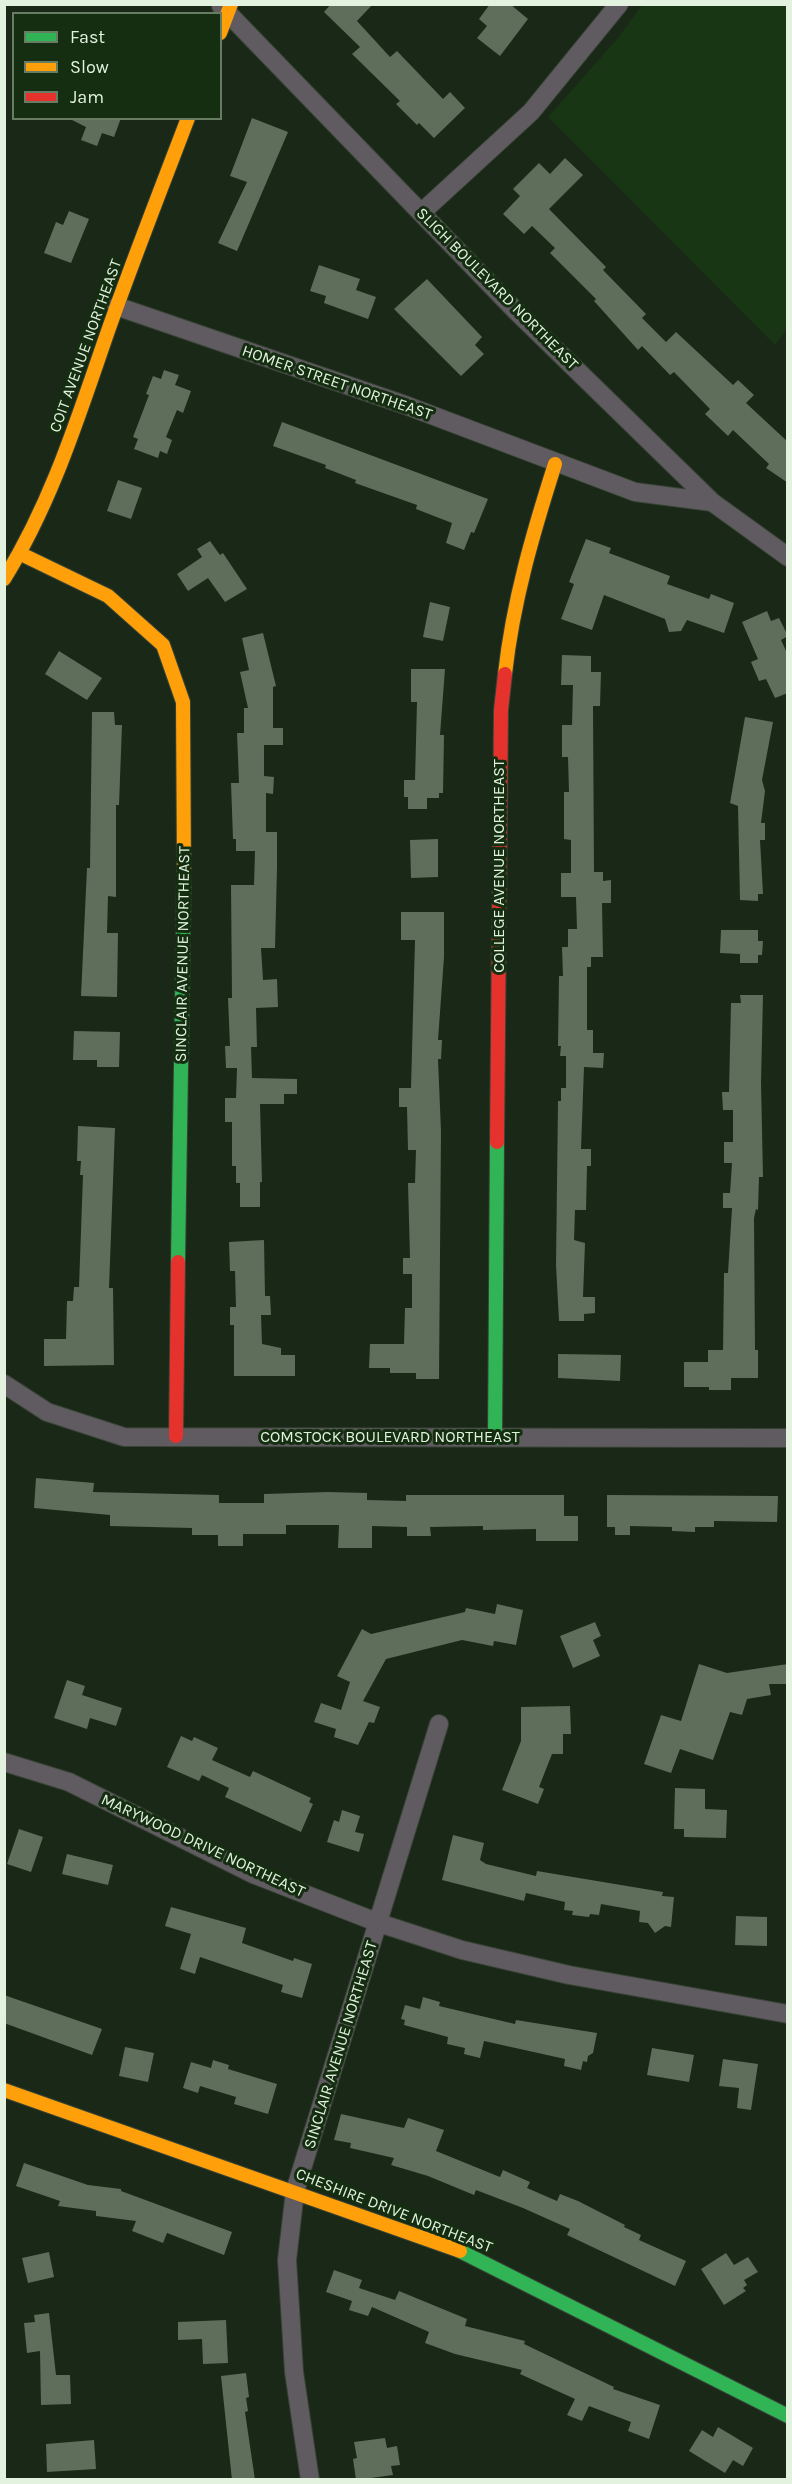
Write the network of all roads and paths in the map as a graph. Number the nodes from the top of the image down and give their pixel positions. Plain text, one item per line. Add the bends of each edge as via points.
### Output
1 (619, 4) edge
2 (226, 7) edge
3 (222, 24) edge
4 (187, 120) edge
5 (422, 213) junction
6 (116, 306) junction
7 (555, 464) junction
8 (712, 502) junction
9 (21, 554) junction
10 (788, 557) edge
11 (4, 579) edge
12 (4, 1384) edge
13 (176, 1436) junction
14 (495, 1438) junction
15 (788, 1438) edge
16 (439, 1724) dead end
17 (4, 1762) edge
18 (379, 1923) junction
19 (788, 2014) edge
20 (4, 2090) edge
21 (295, 2190) junction
22 (788, 2416) edge
23 (310, 2480) edge

1 - 5 street via 531,112
2 - 3 street
2 - 5 street, SLIGH BOULEVARD NORTHEAST
4 - 6 street, COIT AVENUE NORTHEAST
5 - 8 street, SLIGH BOULEVARD NORTHEAST via 514,309
6 - 7 street, HOMER STREET NORTHEAST via 405,405
6 - 9 street, COIT AVENUE NORTHEAST via 55,481
7 - 8 street via 635,492
7 - 14 street, COLLEGE AVENUE NORTHEAST via 528,548 510,625 501,710
8 - 10 street, SLIGH BOULEVARD NORTHEAST
9 - 11 street, COIT AVENUE NORTHEAST
9 - 13 street, SINCLAIR AVENUE NORTHEAST via 108,596 163,645 183,702
12 - 13 street, COMSTOCK BOULEVARD NORTHEAST via 47,1412 86,1426 124,1437
13 - 14 street, COMSTOCK BOULEVARD NORTHEAST
14 - 15 street, COMSTOCK BOULEVARD NORTHEAST
16 - 18 street, SINCLAIR AVENUE NORTHEAST
17 - 18 street, MARYWOOD DRIVE NORTHEAST via 69,1782 253,1874
18 - 19 street, MARYWOOD DRIVE NORTHEAST via 462,1950 568,1975
18 - 21 street, SINCLAIR AVENUE NORTHEAST
20 - 21 street, CHESHIRE DRIVE NORTHEAST
21 - 22 street, CHESHIRE DRIVE NORTHEAST via 465,2253
21 - 23 street, SINCLAIR AVENUE NORTHEAST via 287,2260 294,2372

